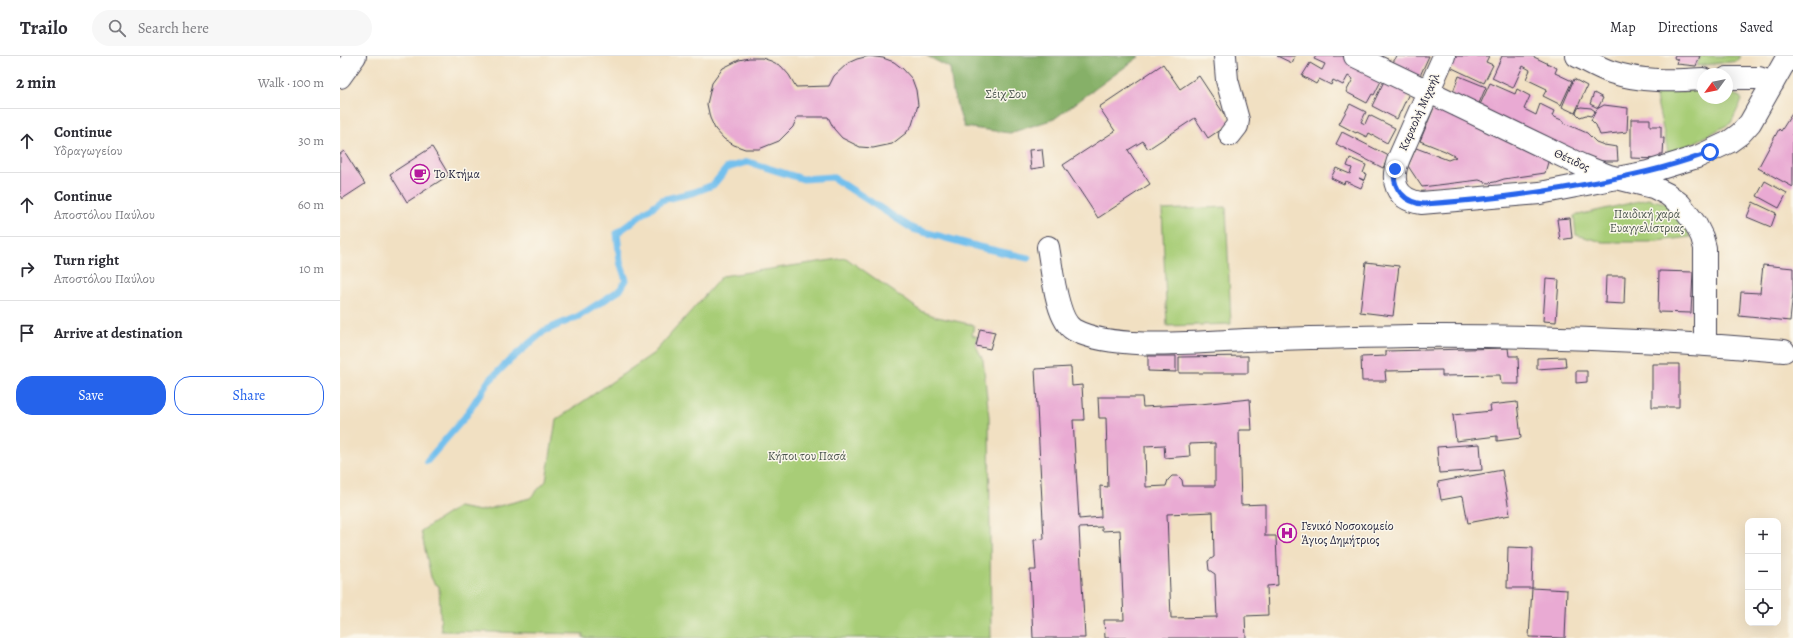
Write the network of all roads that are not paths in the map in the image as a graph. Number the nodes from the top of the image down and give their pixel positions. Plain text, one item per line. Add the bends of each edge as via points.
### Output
1 (355, 56) edge
2 (1225, 56) edge
3 (1355, 56) edge
4 (1444, 56) edge
5 (1577, 56) edge
6 (1788, 56) edge
7 (340, 77) edge
8 (1733, 78) edge
9 (1697, 79) edge
10 (1773, 83) junction
11 (1428, 92) junction
12 (1230, 135) dead end
13 (1618, 178) junction
14 (1048, 248) dead end
15 (1705, 344) junction
16 (1784, 352) dead end

1 - 7 street
2 - 12 street via 1227,80 1238,120 1238,126
3 - 11 street, Θέτιδος
4 - 11 street, Καραολή Μιχαήλ
5 - 9 street via 1610,72 1629,77
6 - 10 street
8 - 10 street via 1759,78
10 - 13 street via 1750,123 1729,142 1673,166
11 - 13 street, Θέτιδος via 1581,165
11 - 13 street, Καραολή Μιχαήλ via 1395,169 1394,180 1401,194 1408,199 1421,204 1540,192
13 - 15 street, Θέτιδος via 1653,187 1673,197 1700,231 1705,248
14 - 15 street via 1065,322 1082,333 1115,340 1163,343 1413,336
15 - 16 street

